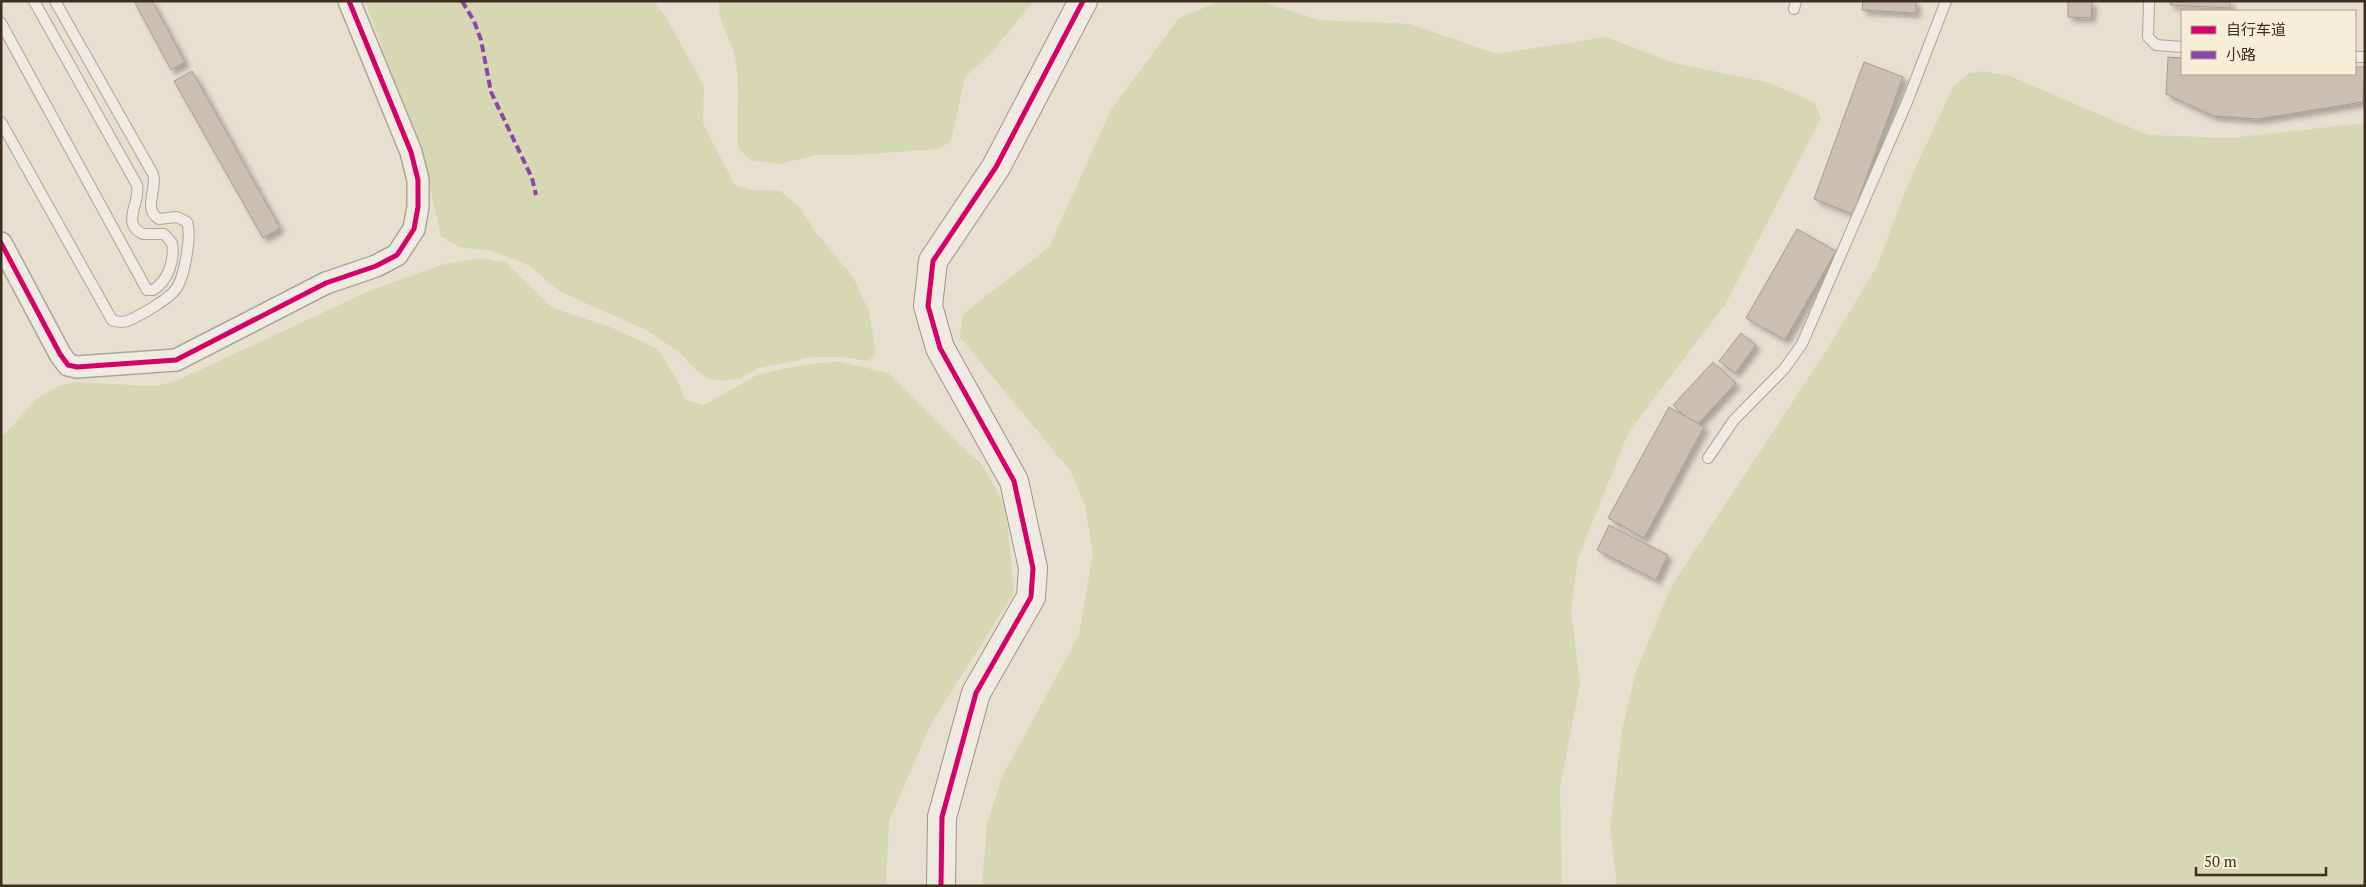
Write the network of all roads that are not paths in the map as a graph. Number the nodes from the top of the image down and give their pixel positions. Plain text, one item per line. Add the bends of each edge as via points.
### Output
1 (34, 1) edge
2 (55, 1) edge
3 (349, 1) edge
4 (1083, 1) edge
5 (1946, 1) edge
6 (2149, 1) edge
7 (1, 23) edge
8 (2181, 47) edge
9 (1, 122) edge
10 (1, 243) edge
11 (1708, 458) dead end
12 (941, 886) edge

1 - 7 lane via 137,185 133,226 143,234 164,234 172,243 173,254 166,279 153,290 147,290
2 - 9 lane via 153,174 152,213 159,219 177,217 187,222 189,245 176,289 168,297 126,322 112,320
3 - 10 street via 411,152 418,180 414,229 397,255 376,266 326,283 176,360 77,367 68,365 60,354
4 - 12 street via 996,167 933,261 928,306 940,348 1014,481 1033,568 1030,598 976,692 942,817
5 - 11 lane via 1907,102 1802,344 1784,369 1734,420
6 - 8 lane via 2148,37 2156,45

